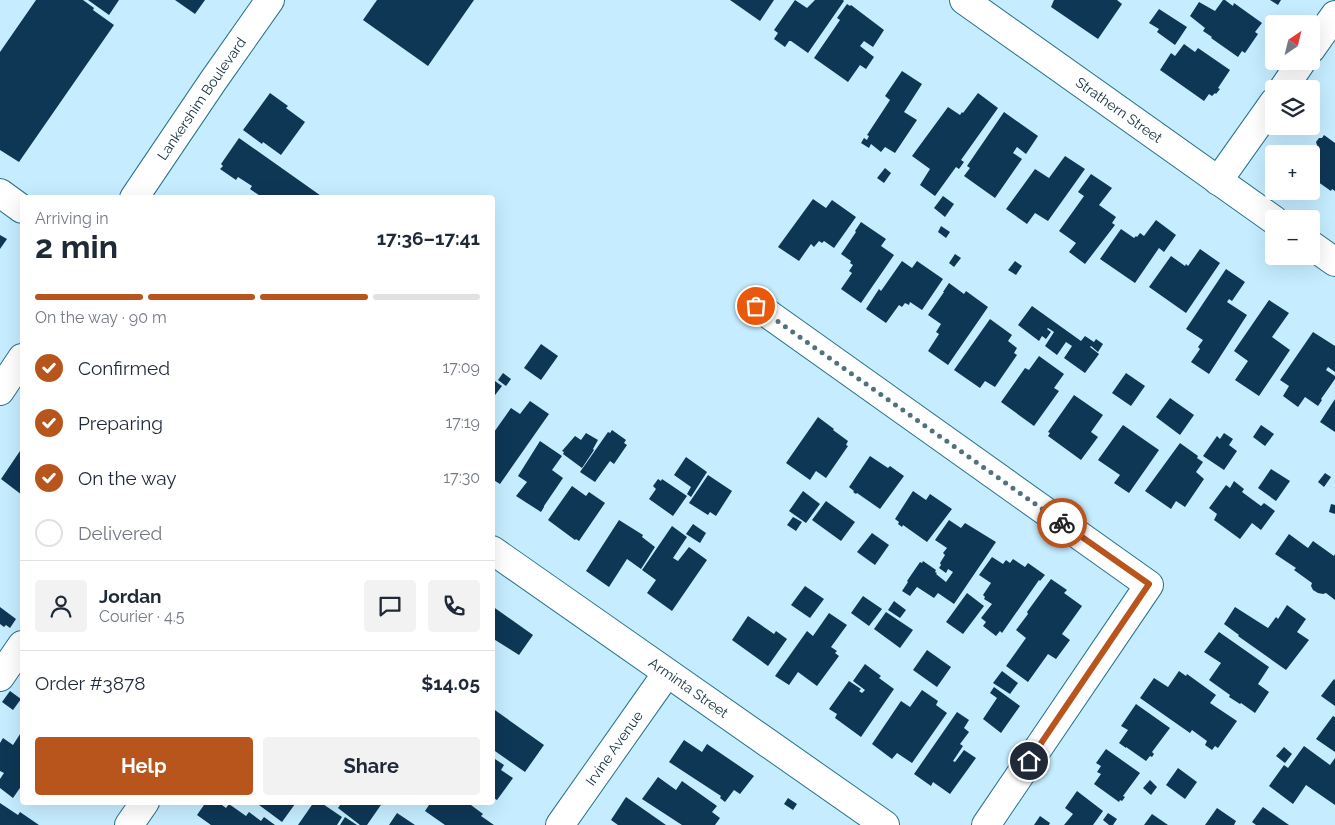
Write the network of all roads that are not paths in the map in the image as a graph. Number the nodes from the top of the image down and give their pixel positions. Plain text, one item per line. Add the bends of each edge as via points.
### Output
1 (270, 0) edge
2 (964, 0) edge
3 (1335, 15) edge
4 (1320, 36) edge
5 (1265, 115) edge
6 (1218, 181) junction
7 (0, 192) edge
8 (136, 195) edge
9 (20, 207) edge
10 (1265, 214) edge
11 (1320, 252) edge
12 (1335, 262) edge
13 (756, 306) dead end
14 (20, 361) edge
15 (0, 391) edge
16 (495, 552) edge
17 (20, 648) edge
18 (667, 673) junction
19 (0, 677) edge
20 (143, 805) edge
21 (129, 825) edge
22 (560, 825) edge
23 (885, 825) edge
24 (986, 825) edge

1 - 8 street, Lankershim Boulevard
2 - 6 street, Strathern Street
3 - 4 street
5 - 6 street
6 - 10 street, Strathern Street
7 - 9 street
11 - 12 street
13 - 24 street via 1149,584
14 - 15 street
16 - 18 street, Arminta Street
17 - 19 street
18 - 22 street, Irvine Avenue
18 - 23 street, Arminta Street
20 - 21 street

